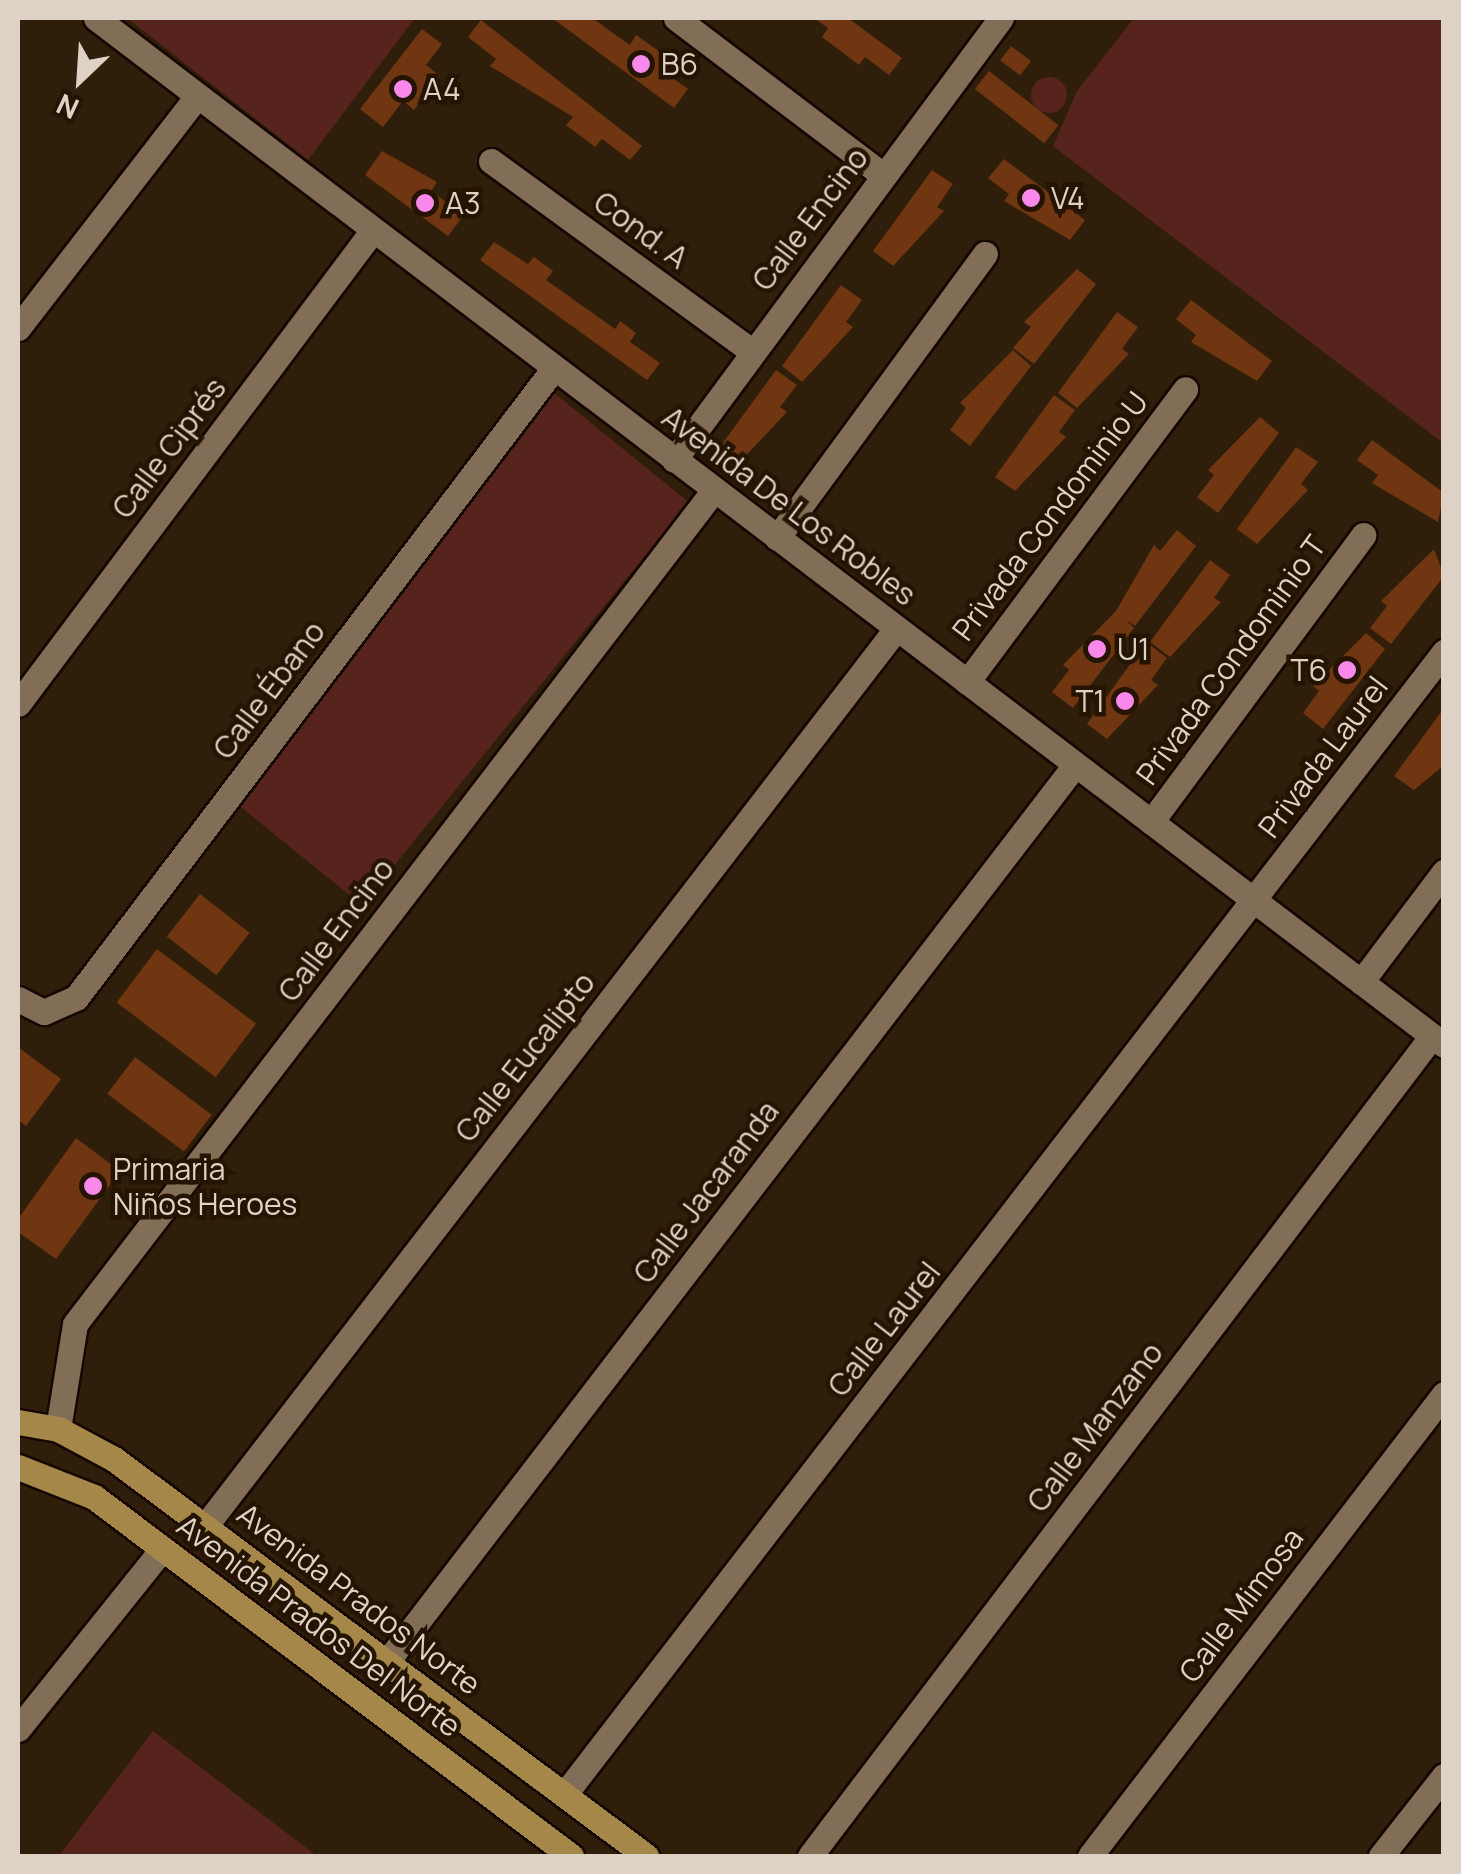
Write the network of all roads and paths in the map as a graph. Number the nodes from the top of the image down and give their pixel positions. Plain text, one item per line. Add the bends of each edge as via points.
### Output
1 (96, 18) edge
2 (676, 18) edge
3 (988, 22) edge
4 (197, 96) junction
5 (492, 162) dead end
6 (884, 175) junction
7 (373, 230) junction
8 (985, 254) dead end
9 (18, 328) edge
10 (752, 351) junction
11 (554, 368) junction
12 (1185, 389) dead end
13 (674, 460) junction
14 (714, 490) junction
15 (1363, 535) dead end
16 (777, 538) junction
17 (896, 629) junction
18 (1444, 652) edge
19 (967, 682) junction
20 (18, 704) edge
21 (1075, 764) junction
22 (1150, 822) junction
23 (1444, 872) edge
24 (1256, 902) junction
25 (1361, 982) junction
26 (18, 998) edge
27 (1438, 1041) edge
28 (1444, 1394) edge
29 (18, 1422) edge
30 (58, 1429) junction
31 (18, 1467) edge
32 (206, 1525) junction
33 (162, 1548) junction
34 (389, 1659) junction
35 (18, 1729) edge
36 (1444, 1776) edge
37 (564, 1795) junction
38 (570, 1856) edge
39 (646, 1856) edge
40 (810, 1856) edge
41 (1090, 1856) edge
42 (1382, 1856) edge

1 - 4 street, Avenida De Los Robles
2 - 6 street
3 - 6 street, Calle Encino
4 - 7 street, Avenida De Los Robles
4 - 9 street
5 - 10 street, Cond. A
6 - 10 street, Calle Encino
7 - 11 street, Avenida De Los Robles
7 - 20 street, Calle Ciprés
8 - 16 street
10 - 13 street, Calle Encino
11 - 13 street, Avenida De Los Robles
11 - 26 street, Calle Ébano via 76,998 44,1012
12 - 19 street, Privada Condominio U
13 - 14 street, Avenida De Los Robles
14 - 16 street, Avenida De Los Robles
14 - 30 street, Calle Encino via 75,1324
15 - 22 street, Privada Condominio T
16 - 17 street, Avenida De Los Robles
17 - 19 street, Avenida De Los Robles
17 - 32 street, Calle Eucalipto
18 - 24 street, Privada Laurel
19 - 21 street, Avenida De Los Robles
21 - 22 street, Avenida De Los Robles
21 - 34 street, Calle Jacaranda
22 - 24 street, Avenida De Los Robles
23 - 25 street
24 - 25 street, Avenida De Los Robles
24 - 37 street, Calle Laurel
25 - 27 street, Avenida De Los Robles
27 - 40 street, Calle Manzano
28 - 41 street, Calle Mimosa
29 - 30 main road, Avenida Prados Norte
30 - 32 main road, Avenida Prados Norte
31 - 33 main road, Avenida Prados Del Norte via 94,1497
32 - 34 main road, Avenida Prados Norte
33 - 35 street
33 - 38 main road, Avenida Prados Del Norte
34 - 37 main road, Avenida Prados Norte
36 - 42 street
37 - 39 main road, Avenida Prados Norte

